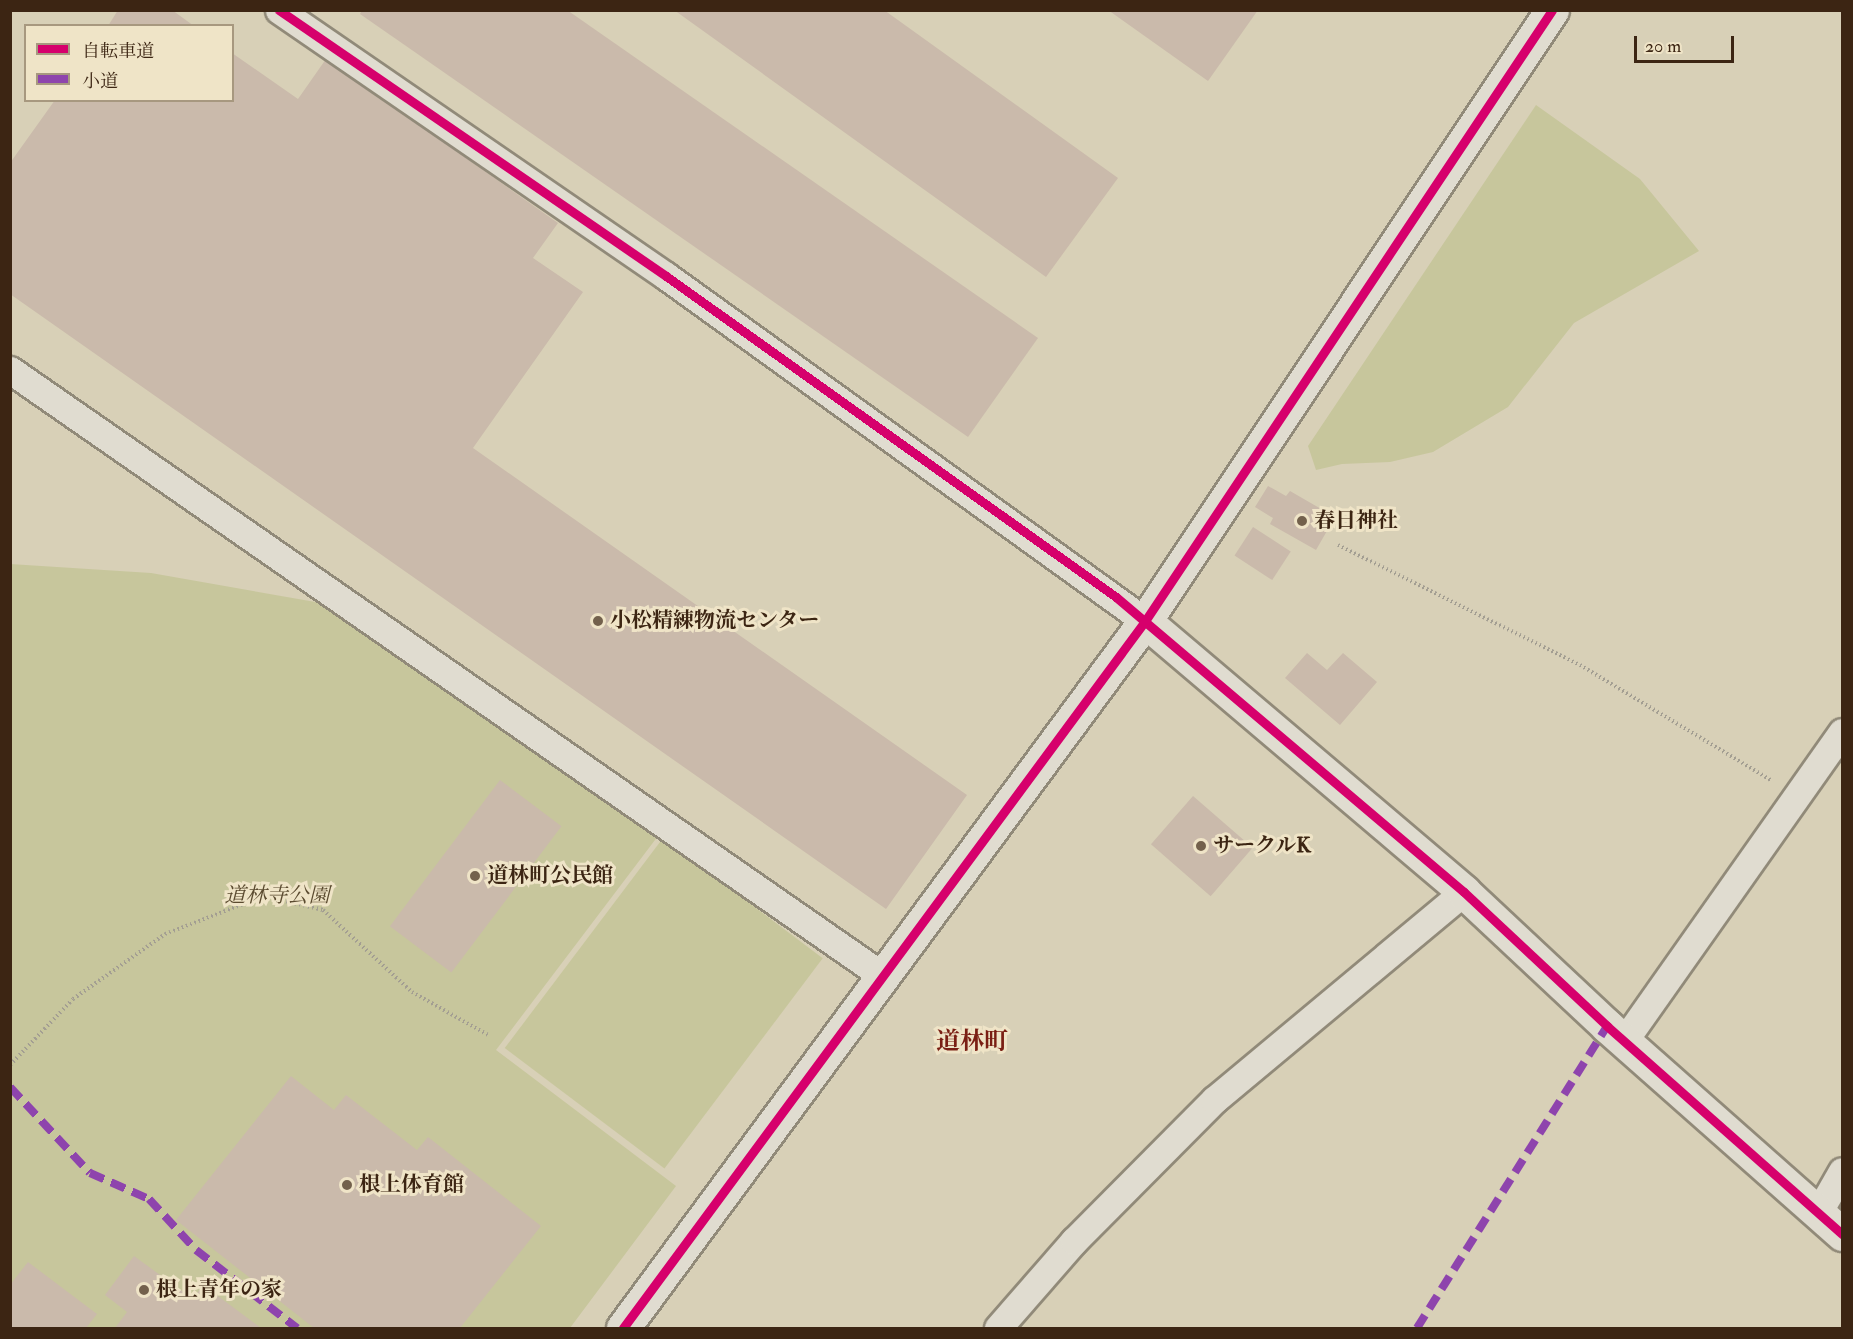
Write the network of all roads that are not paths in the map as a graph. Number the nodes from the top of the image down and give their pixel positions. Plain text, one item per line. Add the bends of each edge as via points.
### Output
1 (279, 10) edge
2 (1552, 10) edge
3 (10, 370) edge
4 (1145, 621) junction
5 (1842, 732) edge
6 (1464, 892) junction
7 (883, 976) junction
8 (1624, 1041) junction
9 (1842, 1171) edge
10 (1818, 1213) junction
11 (1842, 1234) edge
12 (623, 1329) edge
13 (998, 1329) edge

1 - 4 street via 666,276
2 - 4 street
3 - 7 street
4 - 6 street
4 - 7 street
5 - 8 street
6 - 8 street
6 - 13 street via 1214,1100 1074,1241
7 - 12 street
8 - 10 street
9 - 10 street
10 - 11 street

